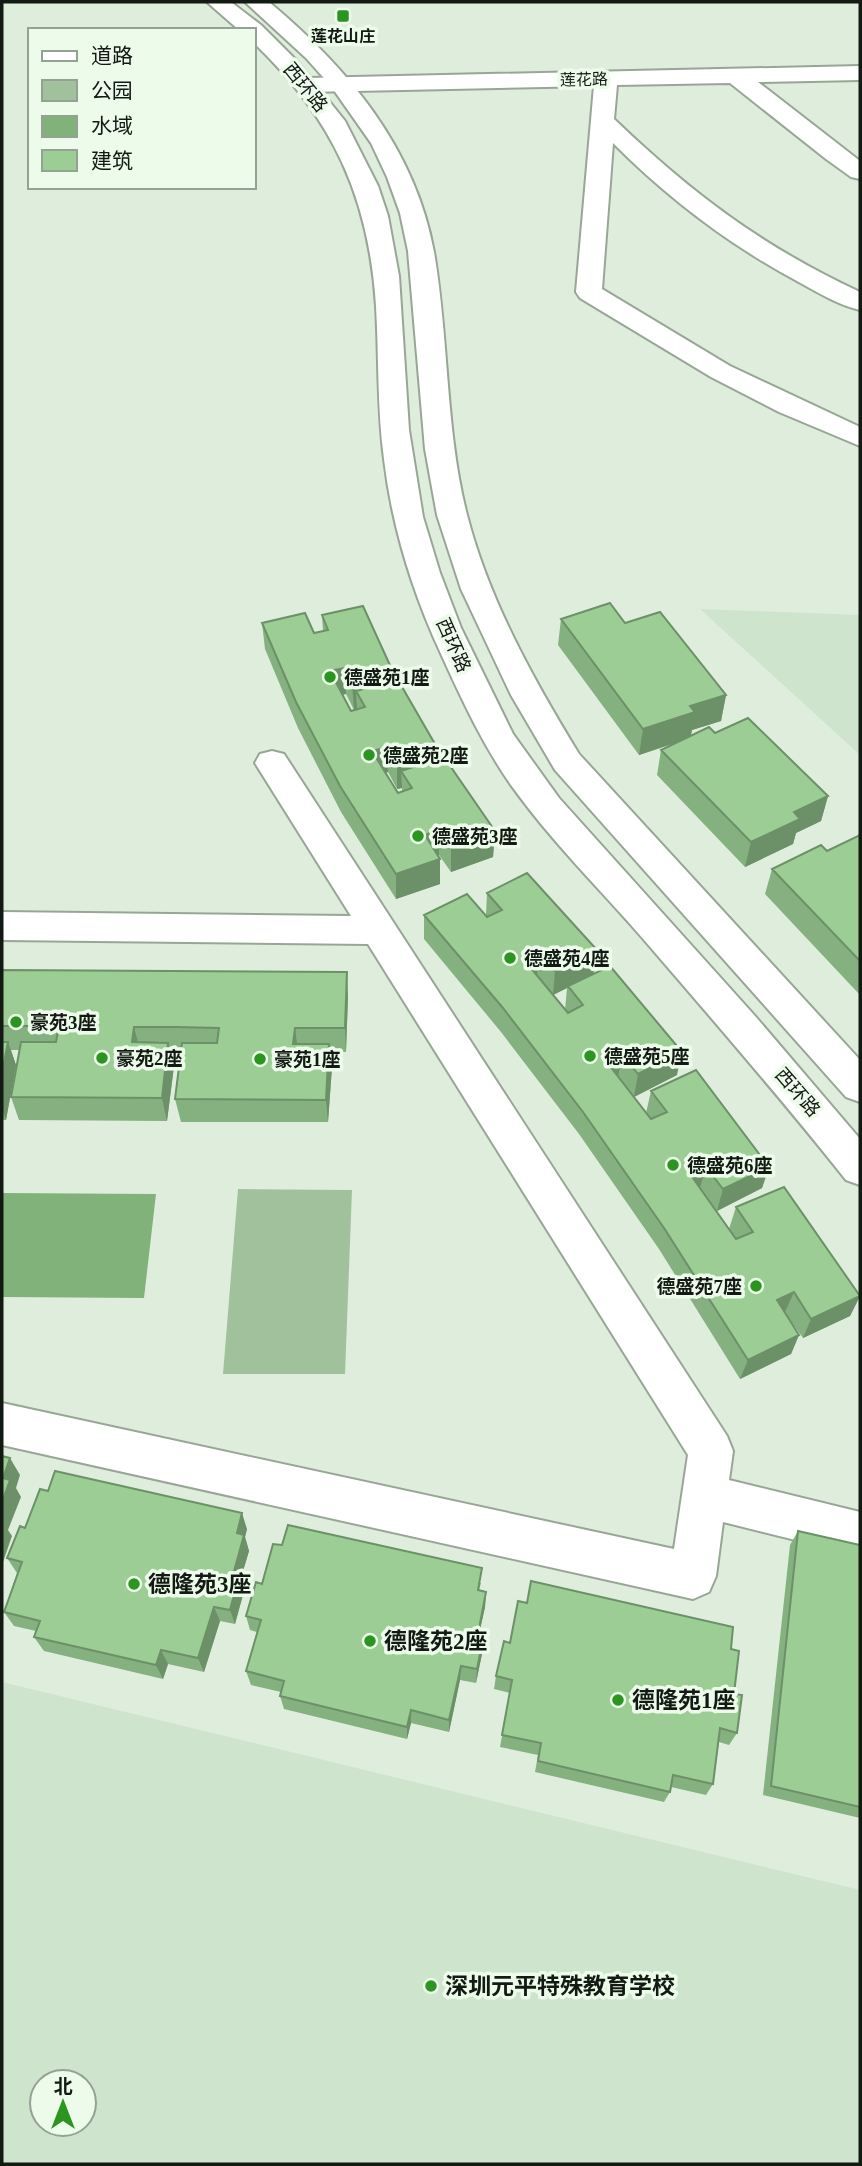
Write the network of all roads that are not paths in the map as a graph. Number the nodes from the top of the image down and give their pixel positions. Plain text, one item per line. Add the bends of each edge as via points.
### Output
1 (218, 2) edge
2 (256, 2) edge
3 (250, 28) edge
4 (256, 33) edge
5 (860, 73) edge
6 (736, 76) junction
7 (606, 79) junction
8 (308, 85) junction
9 (345, 85) junction
10 (603, 121) junction
11 (860, 172) edge
12 (860, 302) edge
13 (860, 437) edge
14 (272, 762) dead end
15 (2, 926) edge
16 (379, 930) junction
17 (860, 1086) edge
18 (860, 1168) edge
19 (2, 1424) edge
20 (705, 1496) junction
21 (860, 1534) edge

1 - 3 main road, 西环路
2 - 9 main road, 西环路
4 - 8 main road, 西环路
5 - 6 main road, 莲花路
6 - 7 main road, 莲花路
6 - 11 main road
7 - 9 main road, 莲花路
7 - 10 main road
8 - 9 main road, 莲花路
8 - 18 main road, 西环路 via 355,158 377,219 387,286 402,483 431,593 486,713 524,778 804,1097
9 - 17 main road, 西环路 via 388,153 413,216 425,284 444,480 475,586 518,678 567,762
10 - 12 main road via 689,200 734,233
10 - 13 main road via 589,292 726,376
14 - 16 main road
15 - 16 main road
16 - 20 main road via 711,1451
19 - 20 main road via 694,1576
20 - 21 main road

